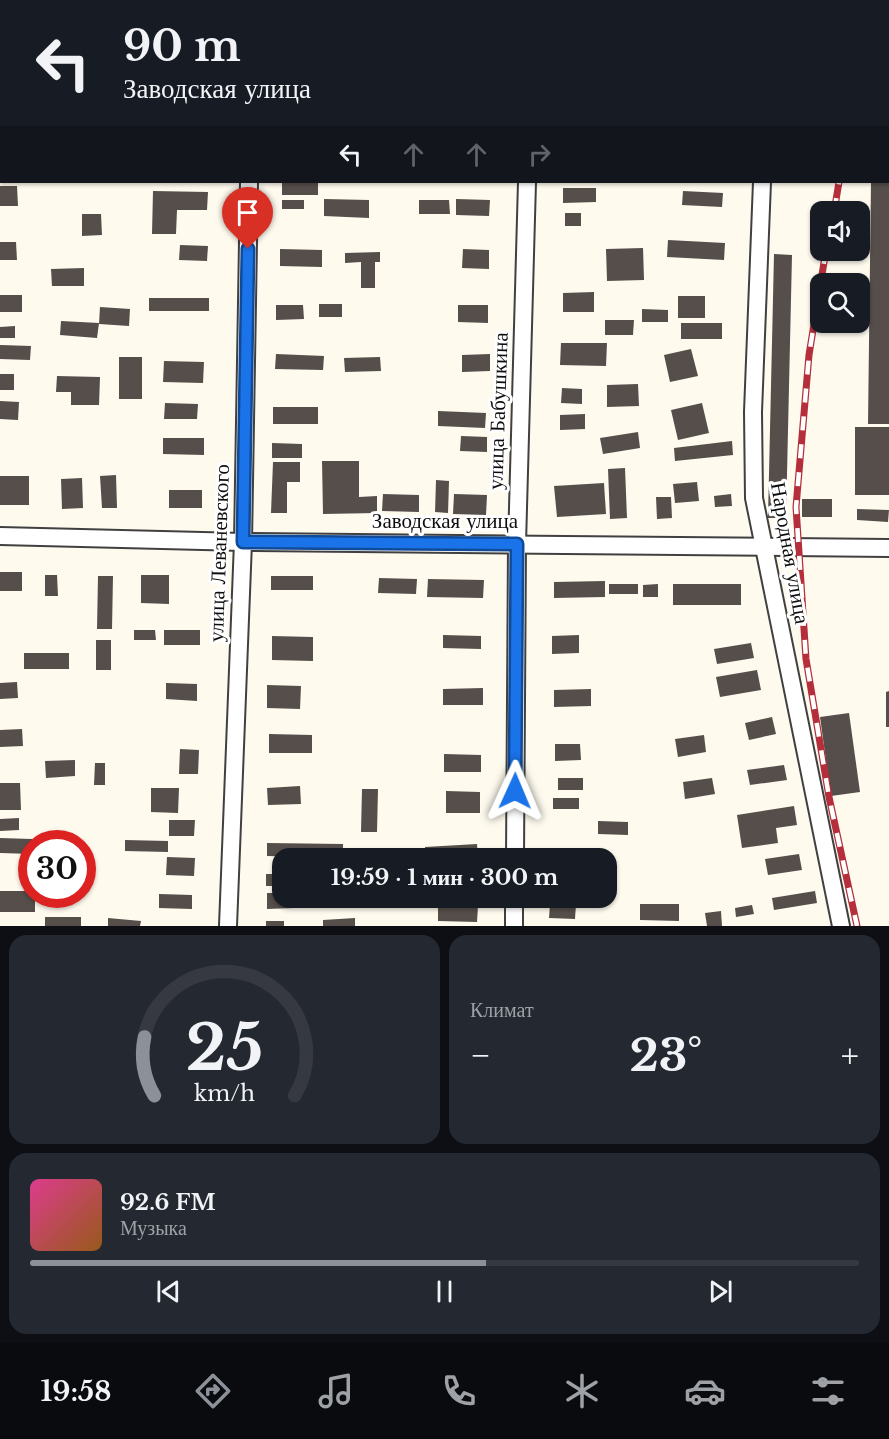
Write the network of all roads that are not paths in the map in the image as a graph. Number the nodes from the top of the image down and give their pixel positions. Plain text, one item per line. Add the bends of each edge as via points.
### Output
1 (249, 183) edge
2 (527, 183) edge
3 (762, 183) edge
4 (0, 536) edge
5 (243, 542) junction
6 (517, 544) junction
7 (764, 546) junction
8 (889, 548) edge
9 (515, 848) edge
10 (514, 908) edge
11 (228, 926) edge
12 (514, 926) edge
13 (841, 926) edge

1 - 5 street, улица Леваневского
2 - 6 street, улица Бабушкина
3 - 7 street, Народная улица via 753,422 754,498
4 - 5 street, Заводская улица
5 - 6 street, Заводская улица
5 - 11 street, улица Леваневского
6 - 7 street, Заводская улица
6 - 9 street, улица Бабушкина
7 - 8 street, Заводская улица
7 - 13 street, Народная улица
10 - 12 street

